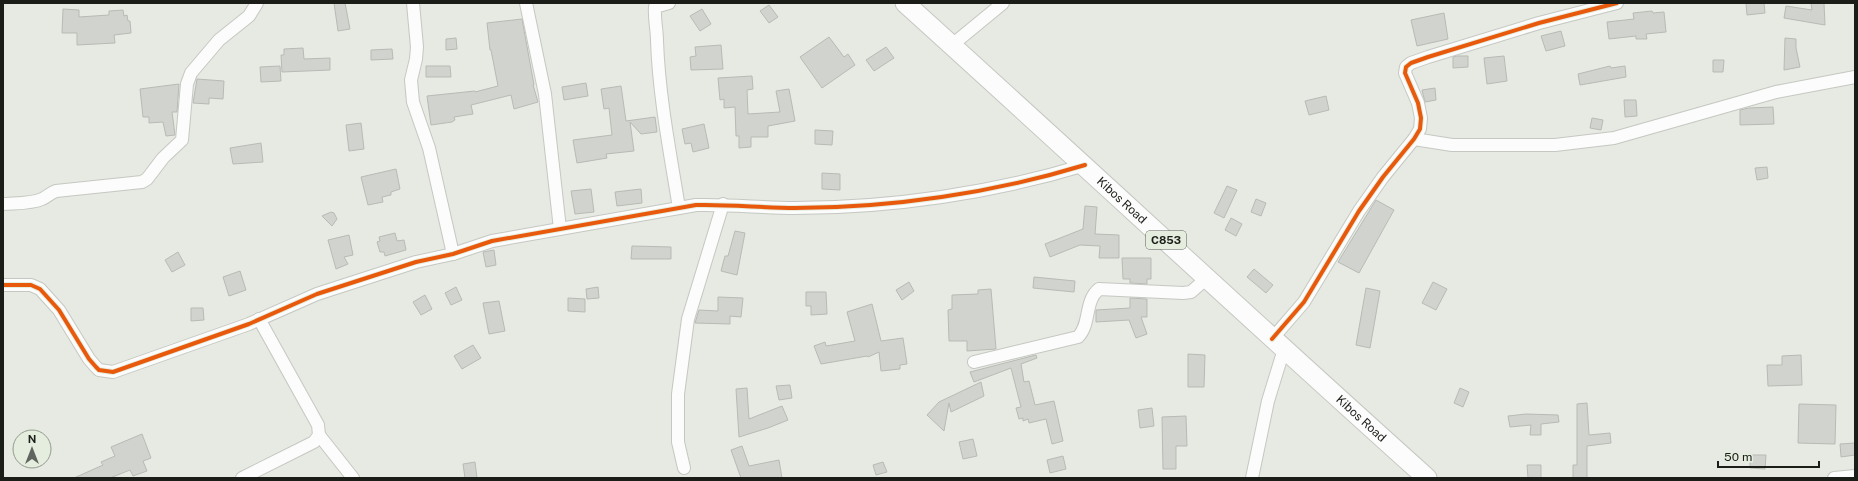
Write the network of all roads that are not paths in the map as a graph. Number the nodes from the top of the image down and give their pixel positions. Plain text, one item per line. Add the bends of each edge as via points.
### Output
1 (257, 3) edge
2 (413, 3) edge
3 (526, 3) edge
4 (669, 3) edge
5 (905, 3) edge
6 (1003, 3) edge
7 (1617, 3) edge
8 (952, 45) junction
9 (1855, 77) edge
10 (1414, 140) junction
11 (1085, 165) junction
12 (3, 204) edge
13 (723, 204) junction
14 (679, 208) junction
15 (560, 229) junction
16 (453, 254) junction
17 (1207, 278) junction
18 (3, 285) edge
19 (259, 319) junction
20 (1278, 344) junction
21 (974, 362) dead end
22 (319, 435) junction
23 (684, 468) dead end
24 (1855, 476) edge
25 (242, 478) edge
26 (353, 478) edge
27 (1252, 478) edge
28 (1427, 478) edge
29 (1834, 478) edge

1 - 12 street via 249,16 219,40 191,73 187,84 182,140 163,158 147,179 130,184 56,191 37,201
2 - 16 street via 417,47 410,80 413,102 429,148
3 - 15 street via 545,94
4 - 14 street via 655,7 654,19 658,75
5 - 8 main road, Kibos Road / C853
6 - 8 street
7 - 10 street via 1539,23 1411,63 1406,67 1405,73 1418,103 1421,118 1420,129
8 - 11 main road, Kibos Road / C853
9 - 10 street via 1776,92 1614,138 1554,145 1452,146
10 - 20 street via 1359,211
11 - 13 street via 1047,176 905,202 795,208
11 - 17 main road, Kibos Road / C853
13 - 14 street
13 - 23 street via 688,319 678,394 678,442
14 - 15 street
15 - 16 street via 492,241
16 - 19 street via 416,262 317,294
17 - 20 main road, Kibos Road / C853
17 - 21 street via 1191,292 1183,293 1099,289 1090,303 1083,329 1078,337
18 - 19 street via 31,285 40,289 59,310 89,359 100,370 113,372
19 - 22 street via 318,425
20 - 27 street
20 - 28 main road, Kibos Road / C853
22 - 25 street via 314,442
22 - 26 street
24 - 29 street

